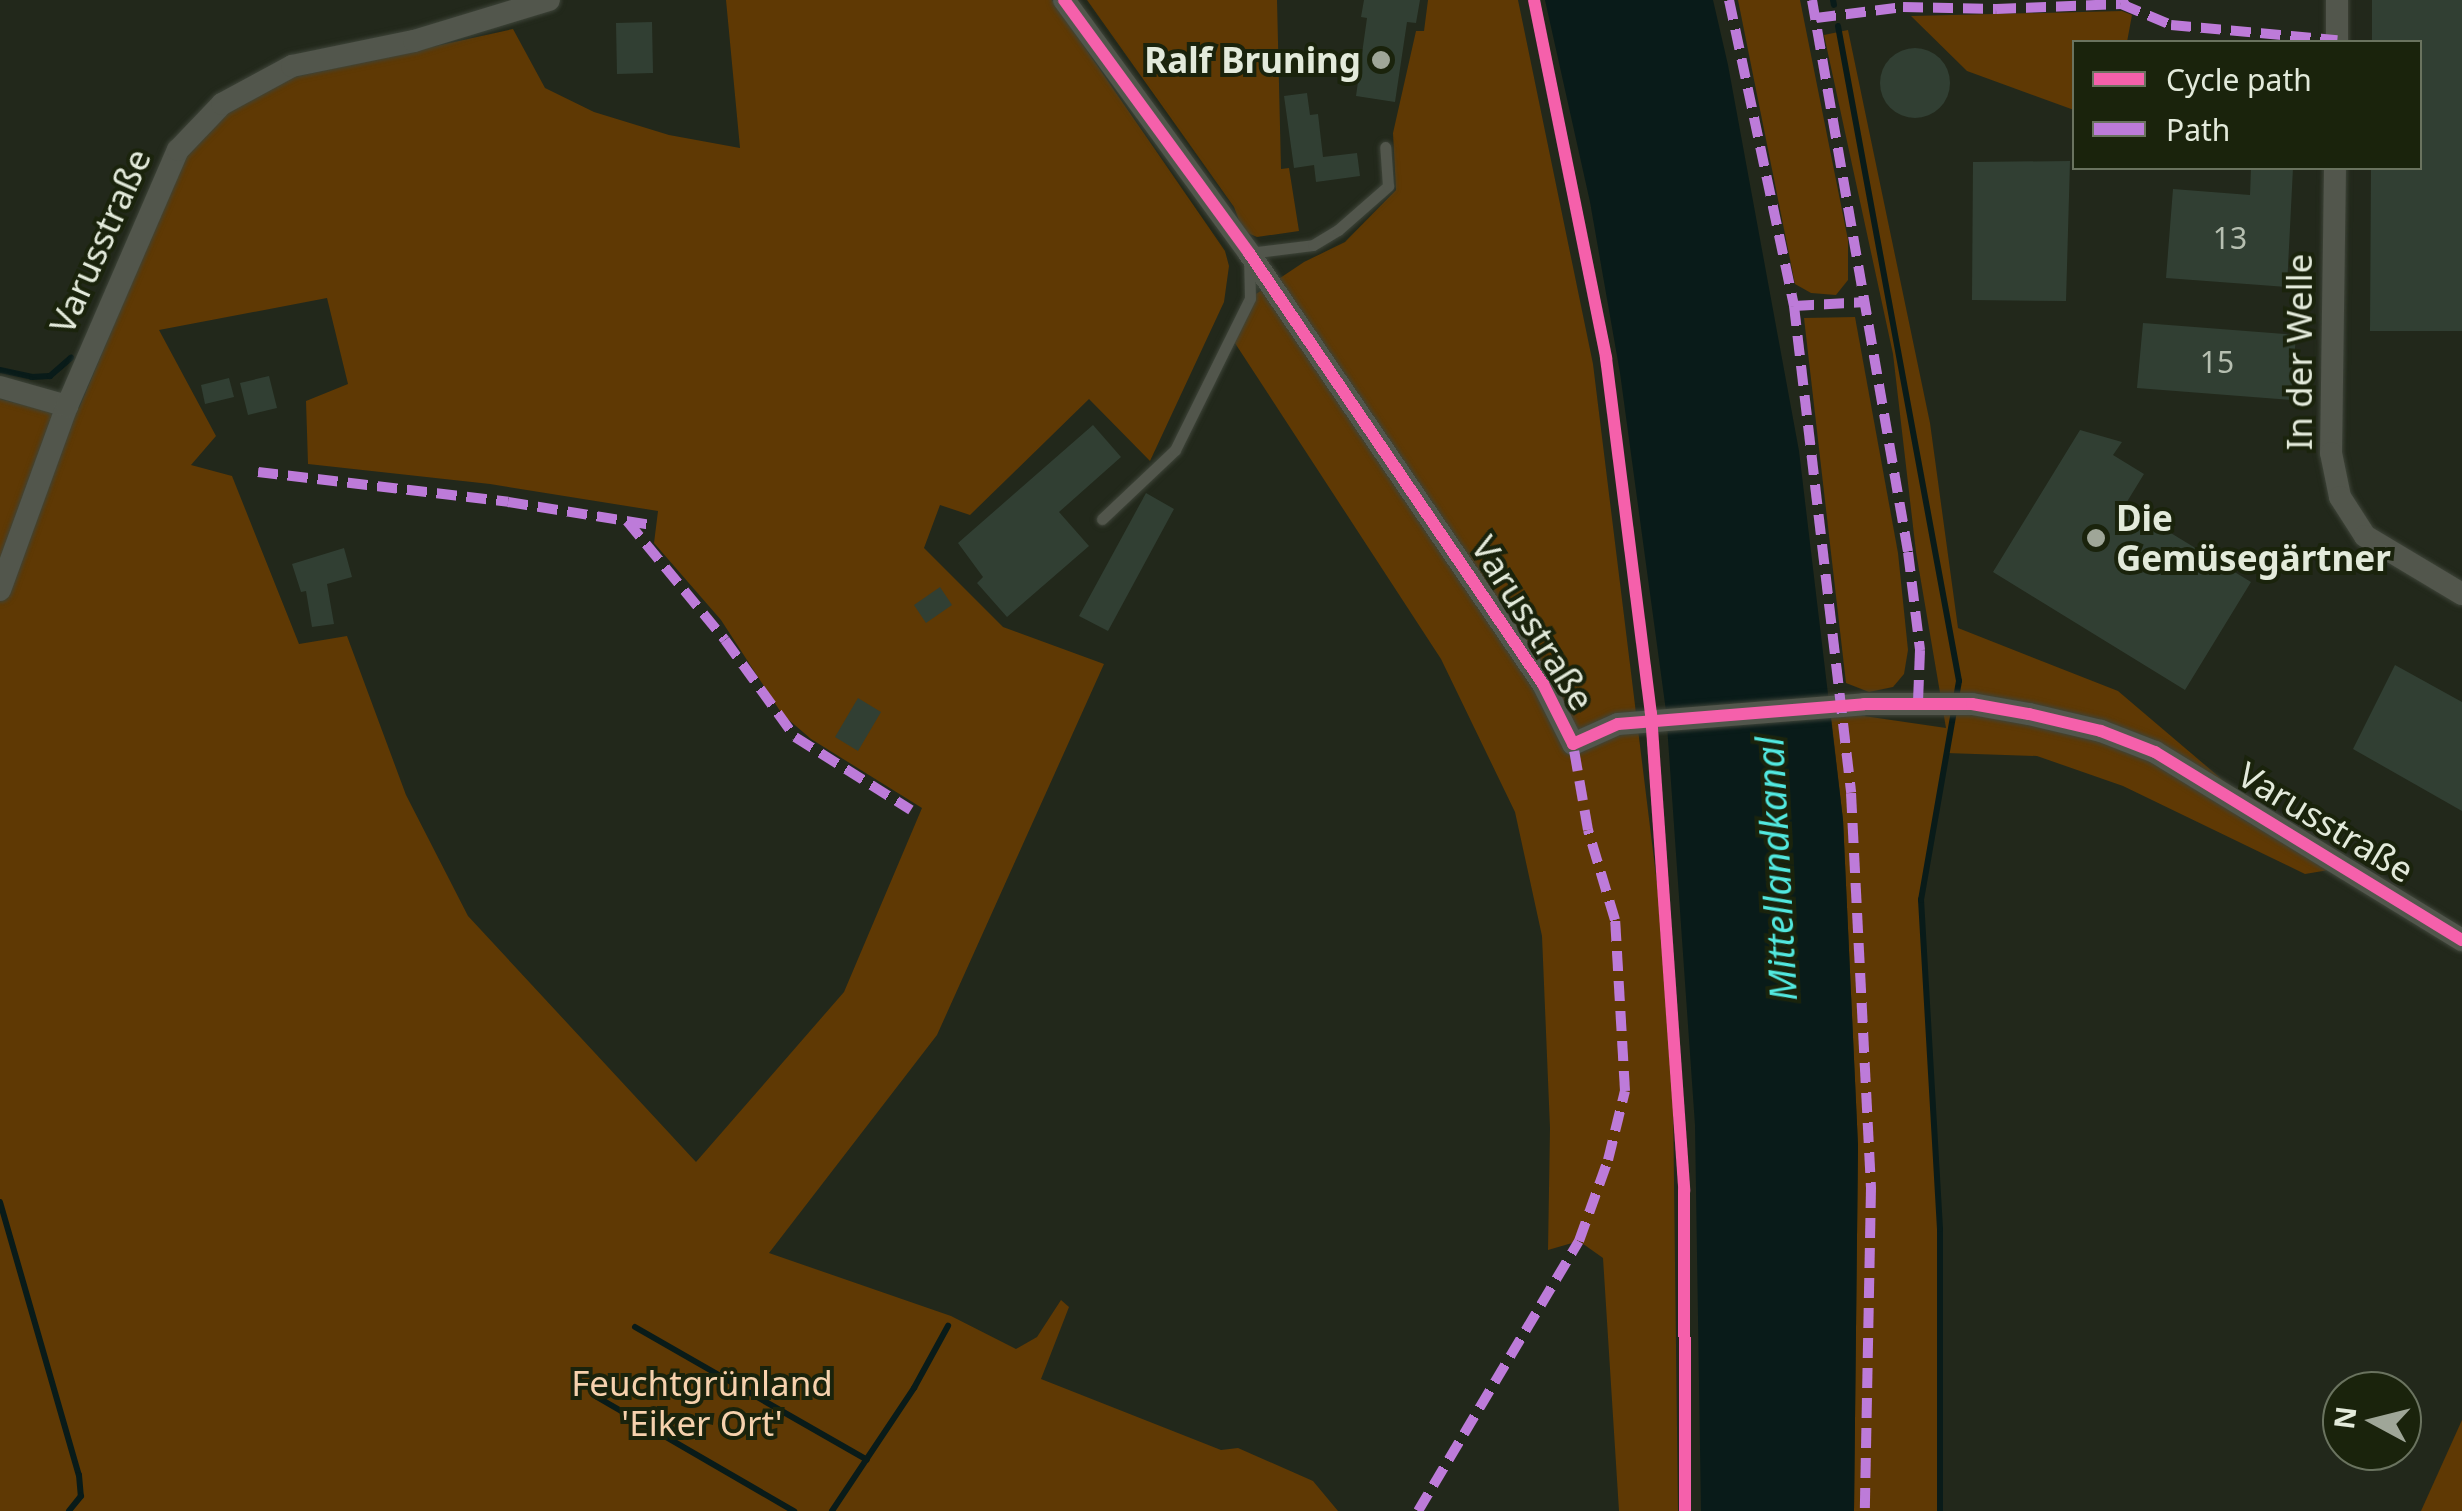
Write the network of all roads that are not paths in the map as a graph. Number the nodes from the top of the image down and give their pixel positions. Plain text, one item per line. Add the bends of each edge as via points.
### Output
1 (549, 0) edge
2 (1064, 0) edge
3 (2337, 0) edge
4 (2337, 40) edge
5 (1385, 147) dead end
6 (2335, 170) edge
7 (1249, 253) junction
8 (0, 387) edge
9 (67, 406) junction
10 (1102, 519) dead end
11 (0, 590) edge
12 (2462, 594) edge
13 (2462, 940) edge

1 - 9 street, Varusstraße via 414,41 292,66 222,104 178,150
2 - 7 street, Varusstraße
3 - 4 street
5 - 7 lane via 1388,186 1338,230 1313,245
6 - 12 street, In der Welle via 2331,453 2340,497 2365,536
7 - 10 lane via 1250,298 1175,450
7 - 13 street, Varusstraße via 1543,684 1573,744 1618,724 1864,704 1972,704 2101,731 2154,752
8 - 9 street
9 - 11 street, Varusstraße

